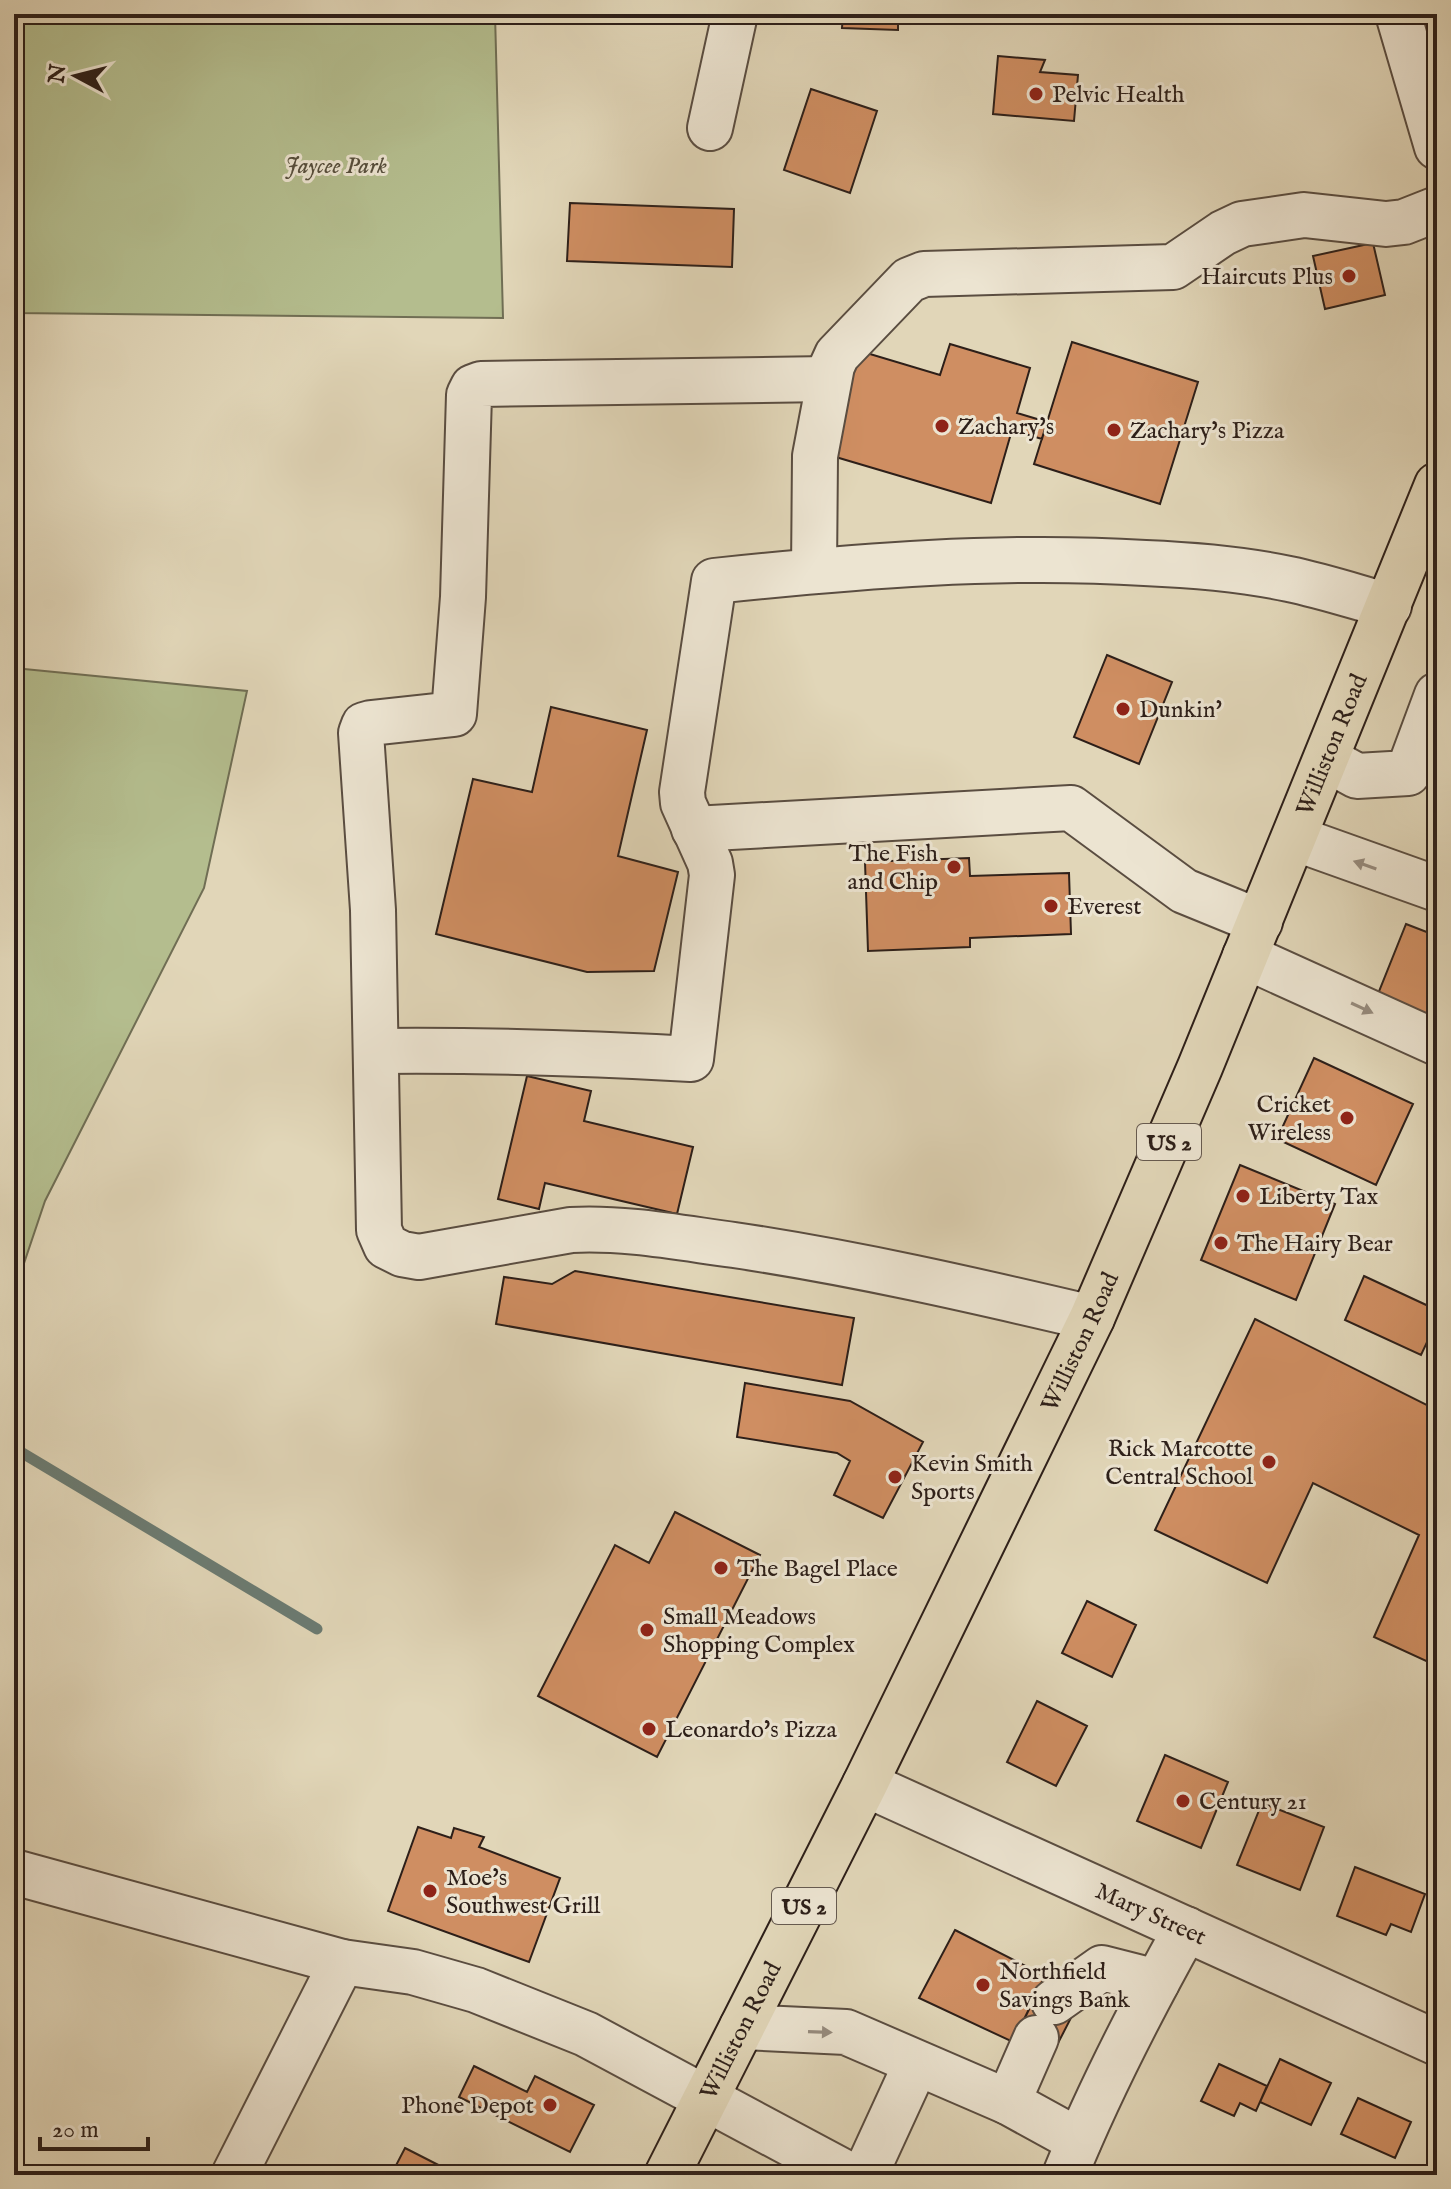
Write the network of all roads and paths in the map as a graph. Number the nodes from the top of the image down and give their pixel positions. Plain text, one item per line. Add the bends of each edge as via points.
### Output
1 (735, 14) edge
2 (1398, 14) edge
3 (710, 128) dead end
4 (1437, 147) edge
5 (1437, 209) edge
6 (828, 379) junction
7 (1437, 485) edge
8 (1425, 549) edge
9 (814, 571) junction
10 (1389, 606) junction
11 (1437, 695) edge
12 (1326, 759) junction
13 (1422, 773) edge
14 (694, 829) junction
15 (1294, 838) junction
16 (1437, 889) edge
17 (1253, 939) junction
18 (1437, 1043) edge
19 (377, 1051) junction
20 (1092, 1318) junction
21 (865, 1784) junction
22 (14, 1872) edge
23 (1186, 1929) junction
24 (342, 1962) junction
25 (1157, 1982) junction
26 (742, 2027) junction
27 (1437, 2043) edge
28 (916, 2064) junction
29 (705, 2100) junction
30 (1008, 2102) junction
31 (1072, 2158) edge
32 (234, 2175) edge
33 (667, 2175) edge
34 (849, 2175) edge
35 (865, 2175) edge

1 - 3 street
2 - 4 street
5 - 6 street via 1386,224 1304,215 1242,224 1173,267 924,274 899,288 837,355
6 - 9 street via 815,456
6 - 19 street via 473,387 454,714 371,723 361,733
7 - 8 main road, Williston Road / US 2
8 - 10 main road, Williston Road / US 2
9 - 10 street via 1011,560 1204,566 1290,579
9 - 14 street via 714,581 682,792
10 - 12 main road, Williston Road / US 2
11 - 13 street
12 - 13 street via 1357,776
12 - 15 main road, Williston Road / US 2
14 - 17 street via 1071,808
14 - 19 street via 712,875 691,1059
16 -> 15 street
15 - 17 main road, Williston Road / US 2
17 -> 18 street
17 - 20 main road, Williston Road / US 2
19 - 20 street via 379,1230 386,1246 402,1254 419,1257 594,1229 834,1260
20 - 21 main road, Williston Road / US 2
21 - 23 street, Mary Street
21 - 26 main road, Williston Road / US 2
22 - 24 street
23 - 25 street
23 - 27 street, Mary Street
24 - 29 street via 413,1972 476,1990 586,2034
24 - 32 street
25 - 30 street via 1102,1968 1045,2020
25 - 31 street
26 -> 28 street via 846,2032
26 - 29 main road, Williston Road / US 2
28 - 30 street
28 - 35 street
29 - 33 main road, Williston Road / US 2
29 - 34 street
30 - 31 street

